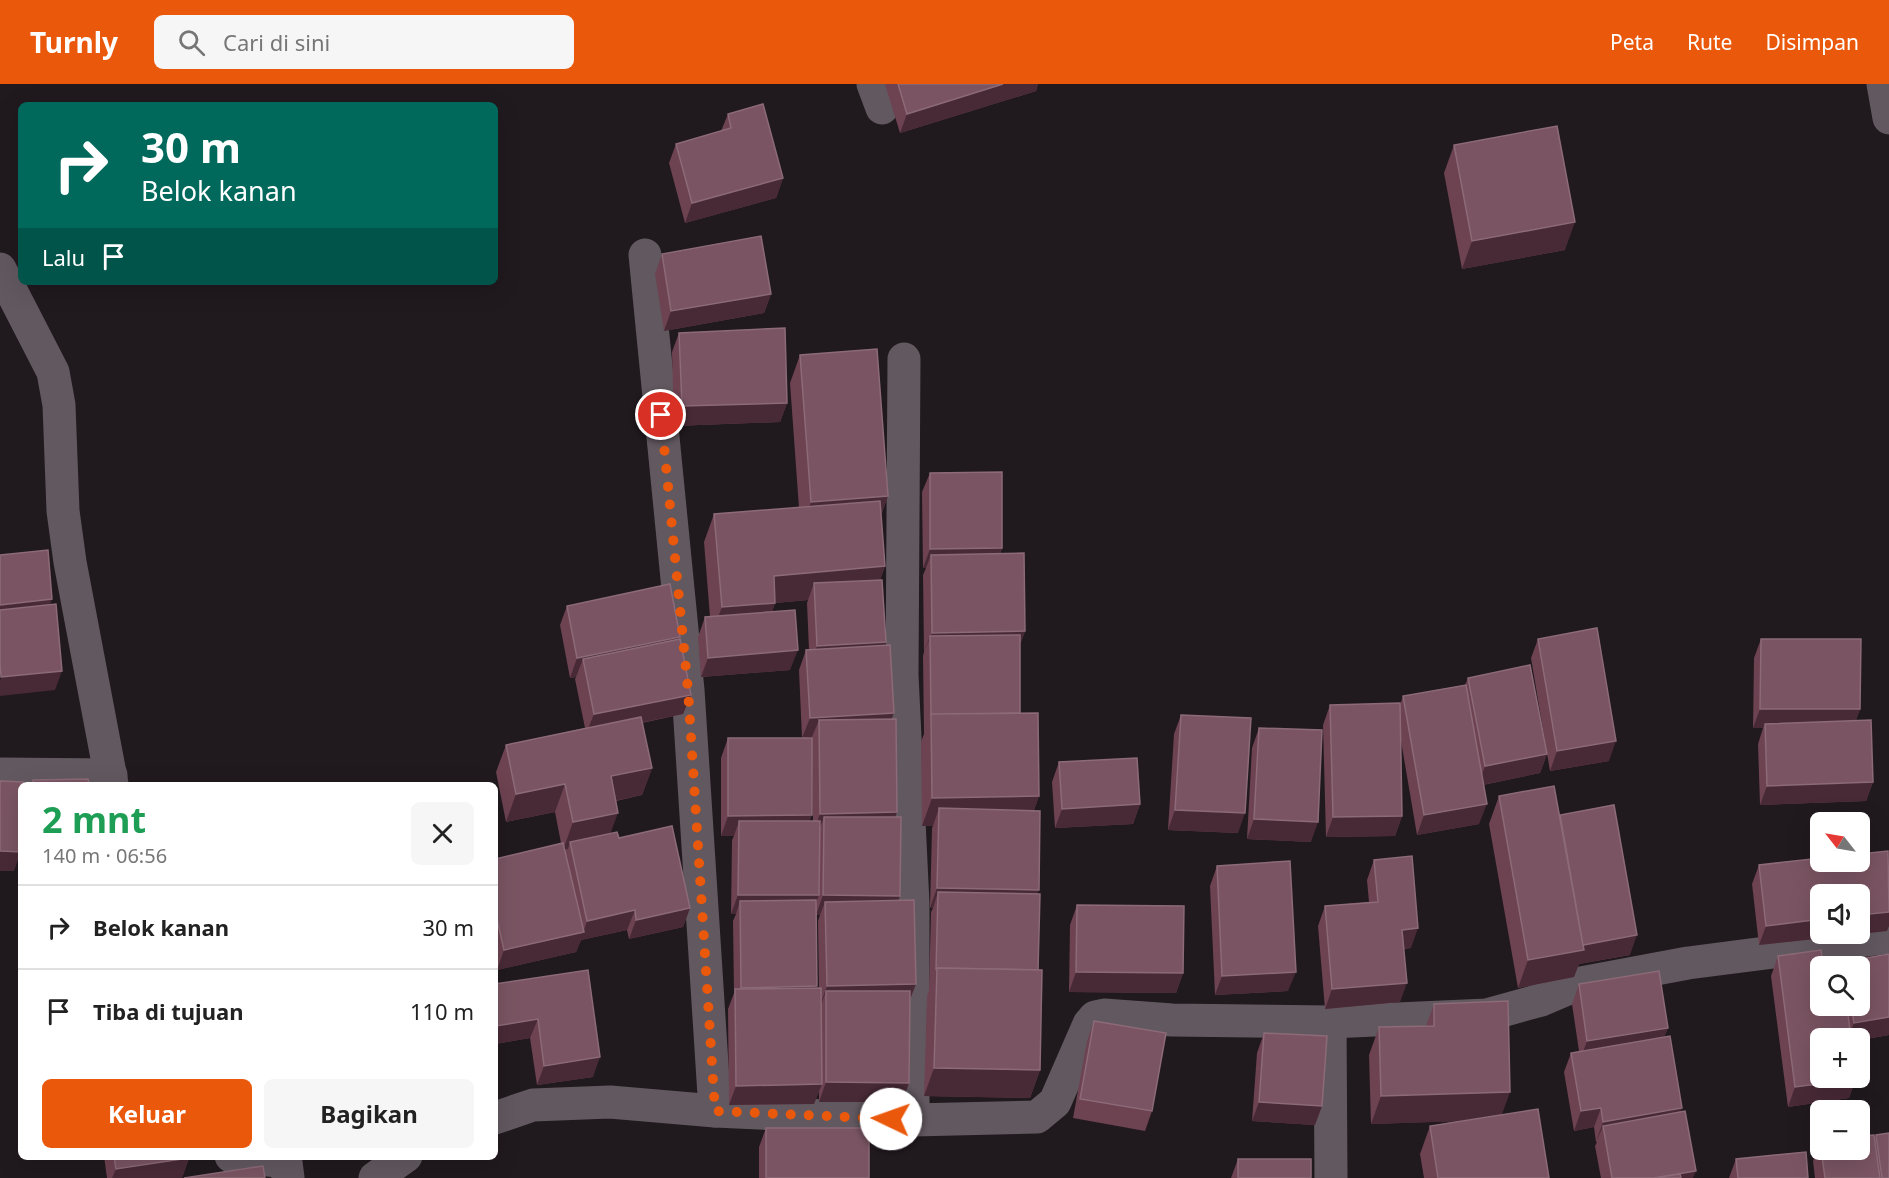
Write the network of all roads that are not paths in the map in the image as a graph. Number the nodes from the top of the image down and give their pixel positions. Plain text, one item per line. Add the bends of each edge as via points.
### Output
1 (1883, 84) edge
2 (1889, 118) edge
3 (645, 255) dead end
4 (0, 269) edge
5 (904, 359) dead end
6 (0, 774) edge
7 (112, 780) edge
8 (1889, 937) edge
9 (1330, 1022) junction
10 (715, 1111) junction
11 (498, 1117) edge
12 (912, 1120) junction
13 (255, 1160) edge
14 (400, 1160) edge
15 (292, 1166) edge
16 (375, 1178) edge
17 (1331, 1178) edge

1 - 2 street
3 - 10 street via 688,690
4 - 7 street via 53,372 59,405 63,511 70,562
5 - 12 street via 902,675 913,904
6 - 7 street
8 - 9 street via 1688,963 1581,982 1542,1000 1488,1015
9 - 12 street via 1095,1017 1055,1102 1037,1117
9 - 17 street
10 - 11 street via 599,1102 533,1104
10 - 12 street
13 - 15 street
14 - 16 street

